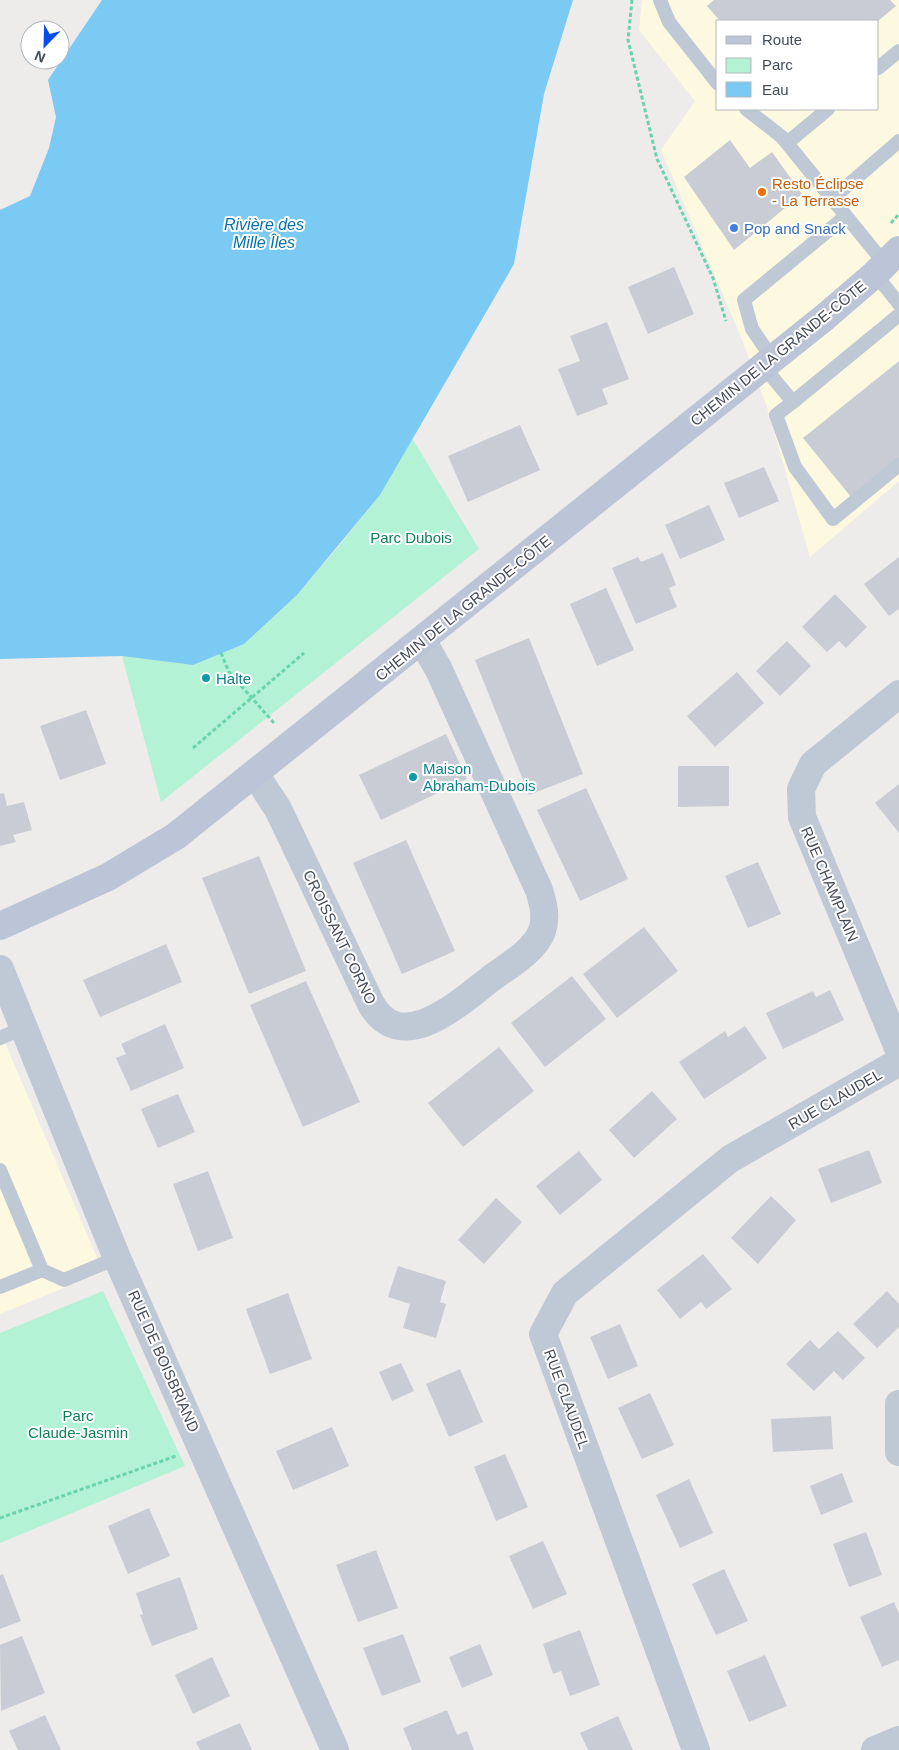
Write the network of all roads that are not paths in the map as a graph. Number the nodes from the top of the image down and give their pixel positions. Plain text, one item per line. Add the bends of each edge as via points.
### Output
1 (660, 0) edge
2 (899, 51) edge
3 (879, 67) edge
4 (716, 81) edge
5 (747, 110) edge
6 (827, 110) edge
7 (899, 141) edge
8 (787, 143) junction
9 (832, 199) junction
10 (846, 216) junction
11 (886, 263) edge
12 (899, 304) edge
13 (899, 315) edge
14 (768, 362) junction
15 (793, 402) junction
16 (899, 465) edge
17 (422, 640) junction
18 (899, 694) edge
19 (255, 774) junction
20 (0, 926) edge
21 (0, 969) edge
22 (12, 1033) edge
23 (899, 1050) edge
24 (899, 1062) edge
25 (0, 1170) edge
26 (117, 1258) junction
27 (42, 1270) junction
28 (0, 1287) edge
29 (899, 1404) edge
30 (899, 1452) edge
31 (899, 1740) edge
32 (335, 1750) edge
33 (696, 1750) edge
34 (875, 1750) edge

1 - 4 lane via 669,22
2 - 3 lane
5 - 8 lane
6 - 8 lane
7 - 9 lane
8 - 9 lane
9 - 10 lane
10 - 11 lane
10 - 14 lane via 744,300 752,329
11 - 12 lane
11 - 14 main road, CHEMIN DE LA GRANDE-CÔTE
13 - 15 lane
14 - 15 lane
14 - 17 main road, CHEMIN DE LA GRANDE-CÔTE
15 - 16 lane via 776,415 784,440 795,466 833,519
17 - 19 main road, CHEMIN DE LA GRANDE-CÔTE
17 - 19 street, CROISSANT CORNO via 471,738 541,897 542,931 517,958 440,1017 408,1026 383,1019 371,1004 278,809
18 - 23 street, RUE CHAMPLAIN via 812,764 801,790 802,817
19 - 20 main road, CHEMIN DE LA GRANDE-CÔTE via 154,851 99,881
21 - 22 street, RUE DE BOISBRIAND
22 - 26 street, RUE DE BOISBRIAND
24 - 33 street, RUE CLAUDEL via 730,1159 565,1294 543,1334
25 - 27 lane
26 - 27 lane via 64,1280
26 - 32 street, RUE DE BOISBRIAND
27 - 28 lane
29 - 30 street
31 - 34 street

